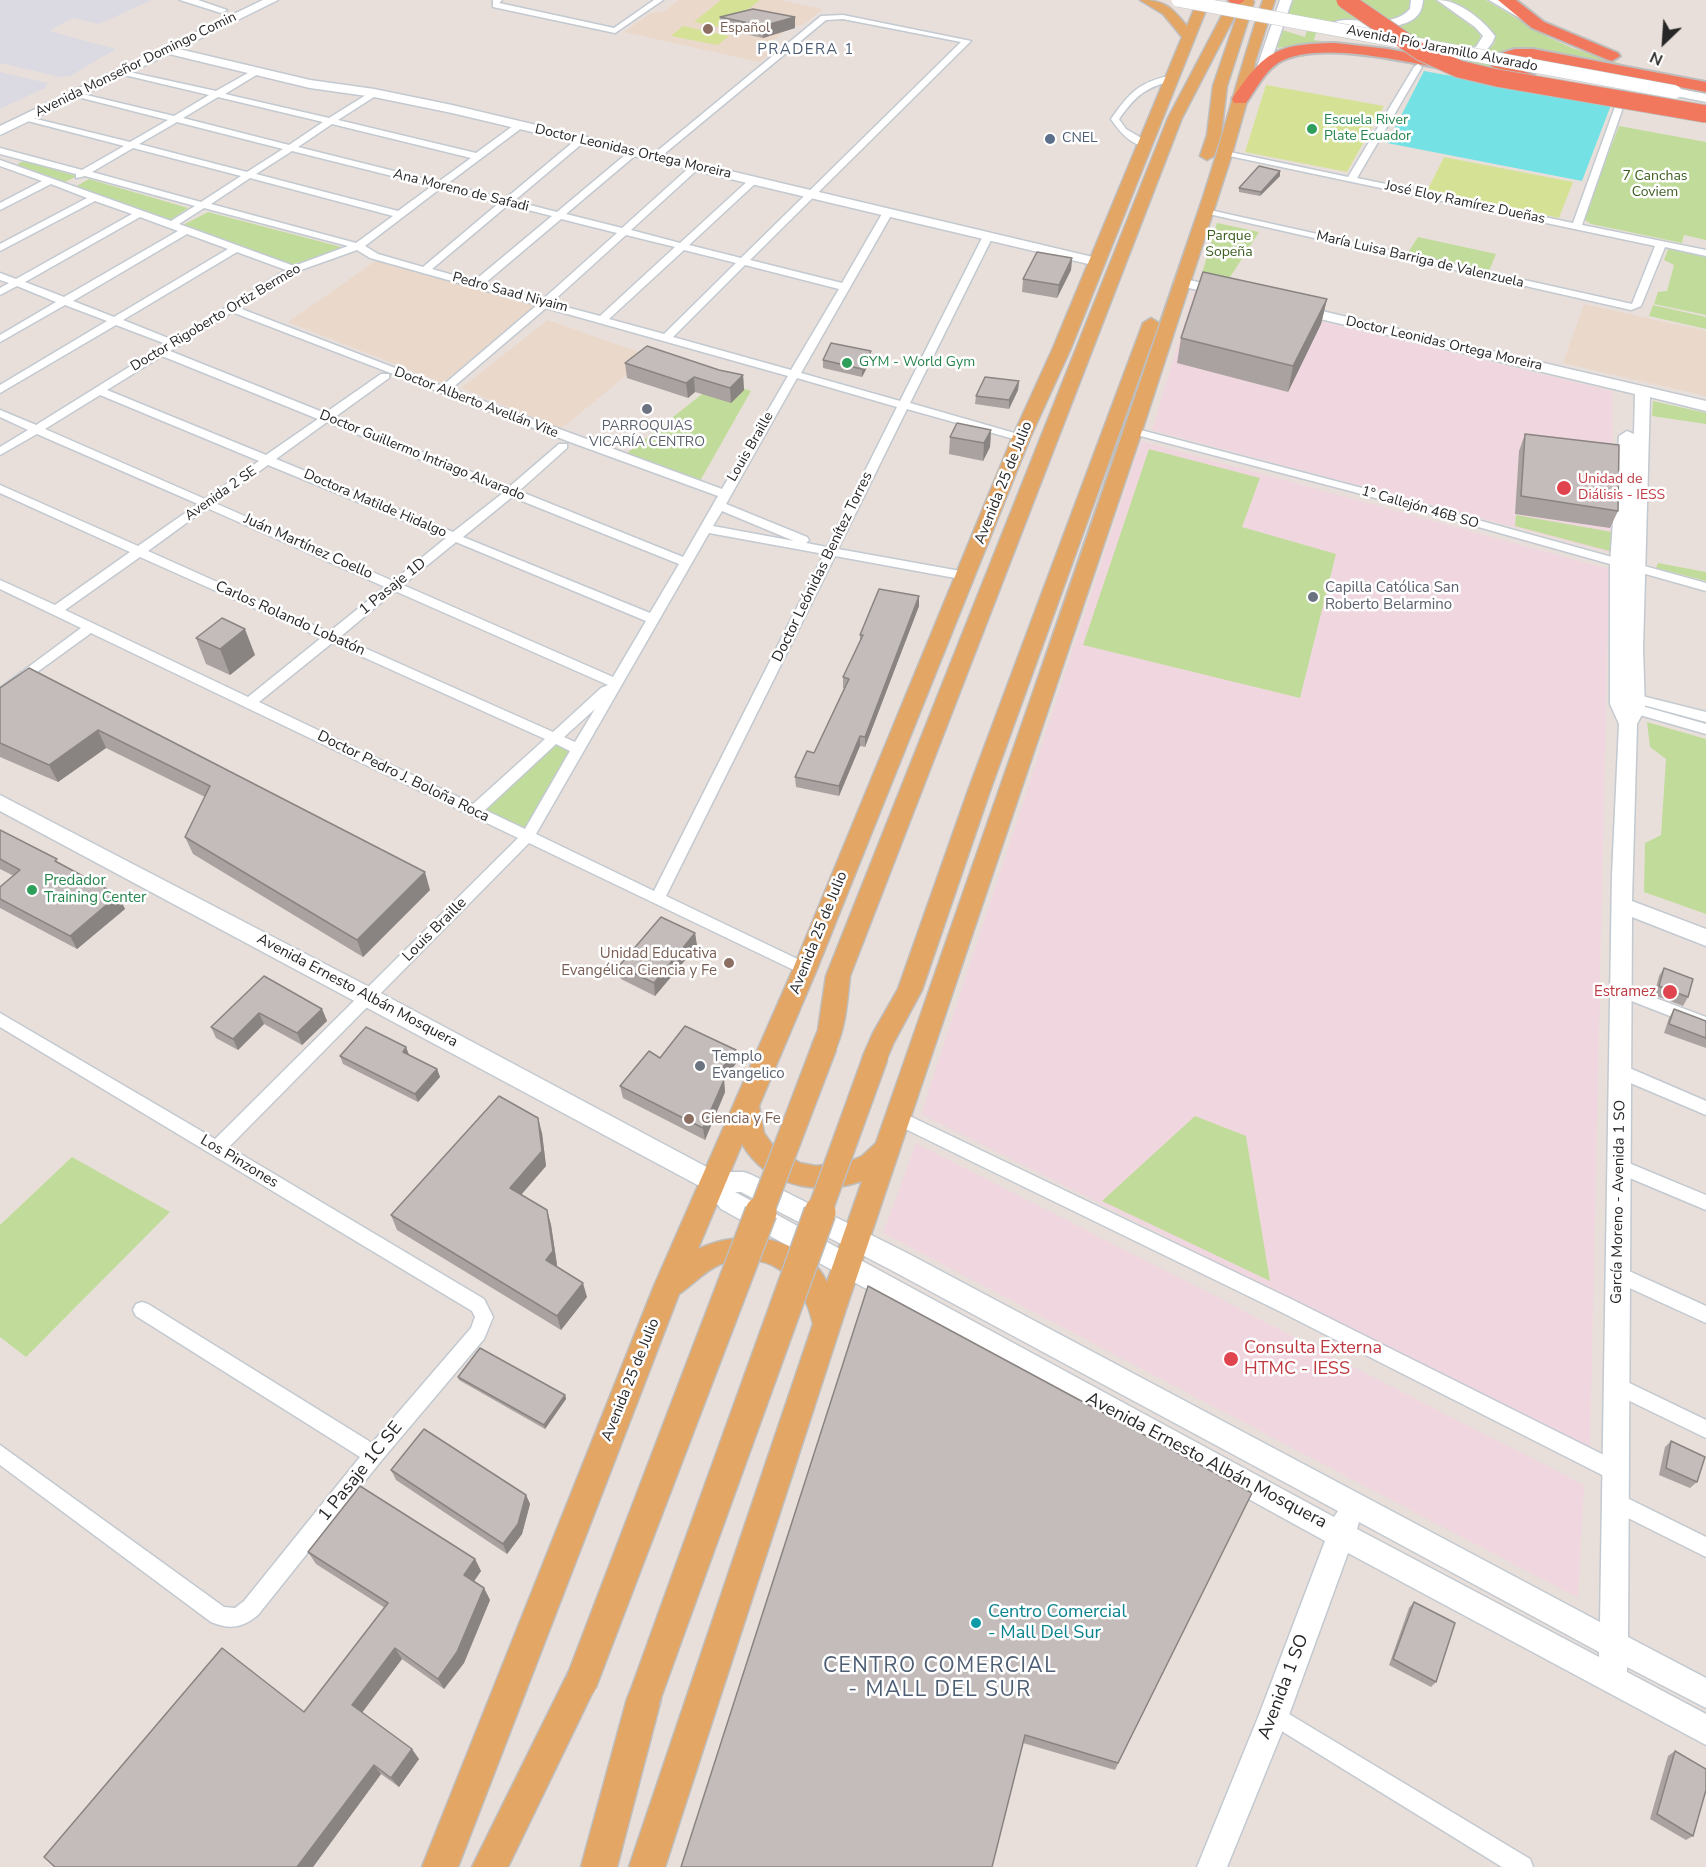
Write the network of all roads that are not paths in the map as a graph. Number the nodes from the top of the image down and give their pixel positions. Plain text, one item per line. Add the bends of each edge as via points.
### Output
1 (186, 0) edge
2 (272, 0) edge
3 (659, 0) edge
4 (1146, 0) edge
5 (1178, 0) edge
6 (1206, 0) edge
7 (1239, 0) edge
8 (1269, 0) edge
9 (1286, 0) edge
10 (1345, 0) edge
11 (1417, 0) edge
12 (1443, 0) edge
13 (1495, 0) edge
14 (1506, 0) edge
15 (496, 1) edge
16 (1261, 15) junction
17 (1338, 24) junction
18 (1538, 25) junction
19 (1189, 37) junction
20 (163, 45) junction
21 (1418, 67) dead end
22 (1262, 70) junction
23 (123, 72) junction
24 (255, 72) junction
25 (1173, 78) junction
26 (1528, 78) junction
27 (1706, 88) edge
28 (1676, 89) junction
29 (219, 93) junction
30 (374, 93) junction
31 (1624, 93) junction
32 (77, 94) junction
33 (1706, 98) edge
34 (1240, 99) junction
35 (1706, 106) edge
36 (1706, 114) edge
37 (27, 118) junction
38 (1175, 118) junction
39 (176, 119) junction
40 (332, 121) junction
41 (520, 125) junction
42 (0, 131) edge
43 (1214, 135) junction
44 (581, 140) junction
45 (1145, 144) junction
46 (132, 145) junction
47 (291, 148) junction
48 (0, 151) edge
49 (634, 152) junction
50 (1225, 153) junction
51 (21, 157) junction
52 (480, 157) junction
53 (655, 157) junction
54 (2, 165) edge
55 (695, 166) junction
56 (84, 174) junction
57 (248, 175) junction
58 (754, 180) junction
59 (1351, 180) junction
60 (50, 181) junction
61 (63, 186) junction
62 (440, 186) junction
63 (812, 194) junction
64 (95, 197) junction
65 (506, 202) junction
66 (202, 205) junction
67 (0, 207) edge
68 (888, 212) junction
69 (1204, 212) junction
70 (140, 213) junction
71 (402, 215) junction
72 (559, 216) junction
73 (172, 225) junction
74 (1577, 226) junction
75 (186, 230) junction
76 (623, 232) junction
77 (988, 236) junction
78 (1661, 244) junction
79 (358, 246) junction
80 (682, 246) junction
81 (0, 248) edge
82 (236, 248) junction
83 (1706, 253) edge
84 (743, 262) junction
85 (1097, 262) junction
86 (294, 269) junction
87 (425, 270) junction
88 (0, 276) edge
89 (17, 282) junction
90 (1181, 282) junction
91 (477, 284) junction
92 (844, 287) junction
93 (0, 292) edge
94 (1246, 297) edge
95 (65, 301) junction
96 (545, 303) junction
97 (1286, 306) edge
98 (230, 308) junction
99 (603, 319) junction
100 (114, 320) junction
101 (1097, 320) junction
102 (667, 337) junction
103 (0, 339) edge
104 (172, 343) junction
105 (1062, 348) junction
106 (160, 351) junction
107 (794, 373) junction
108 (385, 376) dead end
109 (1636, 389) junction
110 (0, 390) edge
111 (98, 390) junction
112 (444, 390) junction
113 (904, 405) junction
114 (1706, 406) edge
115 (0, 413) edge
116 (328, 418) junction
117 (37, 429) junction
118 (1133, 431) junction
119 (1021, 438) junction
120 (563, 446) dead end
121 (1105, 449) junction
122 (0, 452) edge
123 (1013, 458) junction
124 (268, 460) junction
125 (0, 489) edge
126 (511, 492) junction
127 (721, 500) junction
128 (208, 503) junction
129 (1105, 512) junction
130 (1015, 522) junction
131 (704, 528) junction
132 (454, 537) junction
133 (140, 552) junction
134 (831, 552) junction
135 (685, 562) junction
136 (1628, 566) junction
137 (966, 576) junction
138 (0, 584) edge
139 (395, 585) junction
140 (1706, 587) edge
141 (56, 611) junction
142 (652, 619) junction
143 (90, 627) junction
144 (331, 637) junction
145 (615, 683) junction
146 (0, 695) edge
147 (249, 703) junction
148 (1627, 706) junction
149 (1706, 717) edge
150 (1706, 729) edge
151 (930, 737) junction
152 (555, 738) junction
153 (579, 748) junction
154 (1024, 750) junction
155 (980, 788) junction
156 (878, 789) junction
157 (0, 802) edge
158 (475, 811) junction
159 (528, 836) junction
160 (658, 898) junction
161 (1622, 898) junction
162 (1706, 923) edge
163 (1706, 938) edge
164 (805, 969) junction
165 (1621, 991) junction
166 (369, 997) junction
167 (0, 1019) edge
168 (1706, 1024) edge
169 (1620, 1071) junction
170 (746, 1107) junction
171 (1706, 1108) edge
172 (897, 1117) junction
173 (217, 1148) junction
174 (886, 1150) junction
175 (1619, 1166) junction
176 (713, 1182) junction
177 (1706, 1203) edge
178 (855, 1239) junction
179 (847, 1265) junction
180 (1618, 1274) junction
181 (668, 1286) junction
182 (478, 1305) joint
183 (142, 1310) dead end
184 (1706, 1315) edge
185 (826, 1324) junction
186 (1617, 1386) junction
187 (1706, 1429) edge
188 (0, 1454) edge
189 (374, 1455) junction
190 (1617, 1472) junction
191 (1617, 1502) junction
192 (1352, 1505) junction
193 (1341, 1534) junction
194 (1706, 1547) edge
195 (1615, 1645) junction
196 (1613, 1680) junction
197 (1706, 1694) edge
198 (1274, 1715) junction
199 (1706, 1730) edge
200 (490, 1863) edge
201 (440, 1867) edge
202 (599, 1867) edge
203 (647, 1867) edge
204 (1212, 1867) edge
205 (1522, 1867) edge

1 - 20 street, Avenida Monseñor Domingo Comin via 226,8
2 - 20 street, Avenida Monseñor Domingo Comin
3 - 15 street via 615,32 496,5
4 - 19 main road via 1168,11
5 - 16 street, Avenida Pío Jaramillo Alvarado, bridge
6 - 17 street, Avenida Pío Jaramillo Alvarado
6 - 19 main road, Avenida 25 de Julio
7 - 38 main road, Avenida 25 de Julio
7 - 43 main road, Avenida 25 de Julio via 1220,86
8 - 34 main road
9 - 22 street
10 - 36 highway, bridge via 1421,52 1460,69
11 - 17 street via 1413,14 1392,23
12 - 16 street, bridge via 1489,36 1488,42 1476,52 1450,57 1411,52 1308,34
13 - 18 street
14 - 18 highway
16 - 28 street, Avenida Pío Jaramillo Alvarado, bridge
17 - 28 street, Avenida Pío Jaramillo Alvarado, bridge
18 - 27 highway via 1601,52
19 - 25 main road, Avenida 25 de Julio
20 - 23 street, Avenida Monseñor Domingo Comin
20 - 24 street, Doctor Leonidas Ortega Moreira
21 - 59 street
22 - 26 highway via 1287,53 1331,48
22 - 34 highway
23 - 29 street
23 - 32 street, Avenida Monseñor Domingo Comin
24 - 29 street
24 - 30 street, Doctor Leonidas Ortega Moreira
25 - 38 main road
25 - 45 main road, Avenida 25 de Julio
25 - 45 street via 1146,83 1115,119 1123,131
26 - 27 highway via 1501,68 1501,58 1533,54
26 - 31 highway
27 - 28 street, Avenida Pío Jaramillo Alvarado
28 - 33 street, Avenida Pío Jaramillo Alvarado
29 - 39 street
29 - 40 street
30 - 40 street
30 - 41 street, Doctor Leonidas Ortega Moreira
31 - 35 highway
31 - 74 street
32 - 37 street, Avenida Monseñor Domingo Comin
32 - 39 street, Ana Moreno de Safadi
34 - 43 main road
34 - 50 main road
37 - 42 street, Avenida Monseñor Domingo Comin
37 - 46 street
38 - 101 main road, Avenida 25 de Julio
39 - 46 street
39 - 47 street, Ana Moreno de Safadi
40 - 47 street
40 - 52 street
41 - 44 street, Doctor Leonidas Ortega Moreira
41 - 52 street, Doctor Rigoberto Ortiz Bermeo
43 - 121 main road, Avenida 25 de Julio via 1179,247
44 - 49 street, Doctor Leonidas Ortega Moreira
44 - 65 street
45 - 85 main road, Avenida 25 de Julio
46 - 56 street
46 - 57 street
47 - 57 street
47 - 62 street, Ana Moreno de Safadi
48 - 51 street, Pedro Saad Niyaim
49 - 53 street, Doctor Leonidas Ortega Moreira
49 - 72 street
50 - 59 street, José Eloy Ramírez Dueñas
50 - 69 main road
51 - 54 street
51 - 56 street, Pedro Saad Niyaim
52 - 62 street, Doctor Rigoberto Ortiz Bermeo
53 - 55 street, Doctor Leonidas Ortega Moreira
53 - 63 street via 821,20 843,17 967,41
54 - 60 street
55 - 58 street, Doctor Leonidas Ortega Moreira
55 - 76 street
56 - 61 street
56 - 66 street, Pedro Saad Niyaim
57 - 66 street
57 - 71 street
58 - 63 street, Doctor Leonidas Ortega Moreira
58 - 80 street
59 - 74 street, José Eloy Ramírez Dueñas
60 - 61 street
60 - 67 street
61 - 64 street
62 - 65 street, Ana Moreno de Safadi
62 - 71 street, Doctor Rigoberto Ortiz Bermeo
63 - 68 street, Doctor Leonidas Ortega Moreira
63 - 84 street
64 - 70 street
64 - 81 street
65 - 72 street, Ana Moreno de Safadi
65 - 87 street
66 - 73 street
66 - 79 street, Pedro Saad Niyaim
68 - 77 street, Doctor Leonidas Ortega Moreira
68 - 92 street, Louis Braille
69 - 78 street, María Luisa Barriga de Valenzuela via 1635,307
69 - 90 main road
70 - 73 street
70 - 89 street
71 - 79 street, Doctor Rigoberto Ortiz Bermeo
72 - 76 street, Ana Moreno de Safadi
72 - 91 street
73 - 75 street
74 - 78 street, José Eloy Ramírez Dueñas
75 - 82 street
75 - 95 street
76 - 80 street, Ana Moreno de Safadi
76 - 96 street
77 - 85 street, Doctor Leonidas Ortega Moreira
77 - 113 street, Doctor Leónidas Benítez Torres
78 - 83 street, José Eloy Ramírez Dueñas
79 - 86 street, Doctor Rigoberto Ortiz Bermeo
79 - 87 street, Pedro Saad Niyaim via 374,256
80 - 84 street, Ana Moreno de Safadi
80 - 99 street
82 - 86 street
82 - 100 street
84 - 92 street, Ana Moreno de Safadi
84 - 102 street
85 - 105 main road, Avenida 25 de Julio
86 - 98 street, Doctor Rigoberto Ortiz Bermeo
87 - 91 street, Pedro Saad Niyaim
88 - 89 street
89 - 93 street
89 - 95 street
90 - 94 street
90 - 118 main road
91 - 96 street, Pedro Saad Niyaim
92 - 107 street, Louis Braille
95 - 100 street
95 - 103 street
96 - 99 street, Pedro Saad Niyaim
96 - 112 street
97 - 109 street, Doctor Leonidas Ortega Moreira
98 - 104 street, Doctor Rigoberto Ortiz Bermeo
98 - 112 street, Doctor Alberto Avellán Vite
99 - 102 street, Pedro Saad Niyaim
100 - 104 street
100 - 110 street
101 - 105 main road
101 - 130 main road, Avenida 25 de Julio
102 - 107 street, Pedro Saad Niyaim
104 - 106 street, Doctor Rigoberto Ortiz Bermeo
105 - 119 main road, Avenida 25 de Julio
106 - 111 street, Doctor Rigoberto Ortiz Bermeo
106 - 116 street, Doctor Guillermo Intriago Alvarado
107 - 113 street, Pedro Saad Niyaim
107 - 127 street, Louis Braille
108 - 116 street, Avenida 2 SE
109 - 114 street, Doctor Leonidas Ortega Moreira
109 - 136 street, García Moreno - Avenida 1 SO
111 - 117 street, Doctor Rigoberto Ortiz Bermeo
111 - 124 street, Doctora Matilde Hidalgo
112 - 127 street, Doctor Alberto Avellán Vite
113 - 119 street, Pedro Saad Niyaim
113 - 134 street, Doctor Leónidas Benítez Torres
115 - 117 street, Juán Martínez Coello
116 - 124 street, Avenida 2 SE
116 - 126 street, Doctor Guillermo Intriago Alvarado
117 - 122 street, Doctor Rigoberto Ortiz Bermeo
117 - 128 street, Juán Martínez Coello
118 - 129 main road
118 - 136 street, 1° Callejón 46B SO
119 - 123 main road, Avenida 25 de Julio
120 - 126 street, 1 Pasaje 1D
121 - 129 main road
121 - 155 main road, Avenida 25 de Julio
123 - 130 main road
123 - 137 main road, Avenida 25 de Julio
124 - 128 street, Avenida 2 SE
124 - 132 street, Doctora Matilde Hidalgo
125 - 133 street, Carlos Rolando Lobatón
126 - 132 street, 1 Pasaje 1D
126 - 135 street, Doctor Guillermo Intriago Alvarado
127 - 131 street, Louis Braille
127 - 134 street, Doctor Alberto Avellán Vite
128 - 133 street, Avenida 2 SE
128 - 139 street, Juán Martínez Coello
129 - 154 main road
130 - 151 main road, Avenida 25 de Julio
131 - 134 street, Doctor Alberto Avellán Vite
131 - 135 street, Louis Braille
132 - 139 street, 1 Pasaje 1D
132 - 142 street, Doctora Matilde Hidalgo
133 - 141 street, Avenida 2 SE
133 - 144 street, Carlos Rolando Lobatón
134 - 137 street, Doctor Alberto Avellán Vite
134 - 160 street, Doctor Leónidas Benítez Torres
135 - 142 street, Louis Braille
136 - 140 street, 1° Callejón 46B SO
136 - 148 street, García Moreno - Avenida 1 SO via 1634,649
137 - 156 main road, Avenida 25 de Julio
138 - 141 street, Doctor Pedro J. Boloña Roca
139 - 144 street, 1 Pasaje 1D
139 - 145 street, Juán Martínez Coello
141 - 143 street, Doctor Pedro J. Boloña Roca
142 - 145 street, Louis Braille
143 - 146 street
143 - 147 street, Doctor Pedro J. Boloña Roca
144 - 147 street, 1 Pasaje 1D
144 - 152 street, Carlos Rolando Lobatón
145 - 152 street, Louis Braille
145 - 153 street, Louis Braille
147 - 158 street, Doctor Pedro J. Boloña Roca
148 - 149 street
148 - 150 street
148 - 161 street, García Moreno - Avenida 1 SO
151 - 156 main road
151 - 200 main road, Avenida 25 de Julio, bridge via 838,976 831,1030 580,1683
152 - 153 street, Carlos Rolando Lobatón
152 - 158 street, Louis Braille
153 - 159 street, Louis Braille
154 - 155 main road
154 - 172 main road
155 - 202 main road, Avenida 25 de Julio, bridge via 910,990 876,1056 644,1700
156 - 164 main road, Avenida 25 de Julio
157 - 166 street, Avenida Ernesto Albán Mosquera
158 - 159 street, Doctor Pedro J. Boloña Roca
159 - 160 street, Doctor Pedro J. Boloña Roca
159 - 166 street, Louis Braille
160 - 164 street, Doctor Pedro J. Boloña Roca
161 - 162 street
161 - 163 street
161 - 165 street, García Moreno - Avenida 1 SO
164 - 170 main road, Avenida 25 de Julio
165 - 168 street
165 - 169 street, García Moreno - Avenida 1 SO
166 - 173 street, Louis Braille
166 - 176 street, Avenida Ernesto Albán Mosquera
167 - 173 street, Los Pinzones
169 - 171 street
169 - 175 street, García Moreno - Avenida 1 SO
170 - 174 main road via 748,1124 758,1145 775,1163 790,1171 816,1177 844,1176 876,1162
170 - 176 main road, Avenida 25 de Julio
172 - 174 main road
172 - 190 street
173 - 182 street, Los Pinzones
174 - 178 main road
175 - 177 street
175 - 180 street, García Moreno - Avenida 1 SO
176 - 178 street, Avenida Ernesto Albán Mosquera via 744,1182
176 - 179 street, Avenida Ernesto Albán Mosquera via 729,1202
176 - 181 main road, Avenida 25 de Julio
178 - 179 main road
178 - 192 street, Avenida Ernesto Albán Mosquera
179 - 185 main road
179 - 193 street, Avenida Ernesto Albán Mosquera
180 - 184 street
180 - 186 street, García Moreno - Avenida 1 SO
181 - 185 main road via 714,1255 741,1249 760,1250 795,1263 808,1275 825,1306
181 - 201 main road, Avenida 25 de Julio
182 - 189 street, 1 Pasaje 1C SE via 484,1317 478,1333
183 - 189 street
185 - 203 main road
186 - 187 street
186 - 190 street, García Moreno - Avenida 1 SO
188 - 189 street, 1 Pasaje 1C SE via 228,1619 239,1618 251,1608
190 - 191 street, García Moreno - Avenida 1 SO
191 - 194 street
191 - 195 street, García Moreno - Avenida 1 SO
192 - 193 street, Avenida 1 SO
192 - 195 street, Avenida Ernesto Albán Mosquera
193 - 196 street, Avenida Ernesto Albán Mosquera
193 - 198 street, Avenida 1 SO
195 - 196 street, García Moreno - Avenida 1 SO
195 - 197 street, Avenida Ernesto Albán Mosquera
196 - 199 street, Avenida Ernesto Albán Mosquera
198 - 204 street, Avenida 1 SO
198 - 205 street

